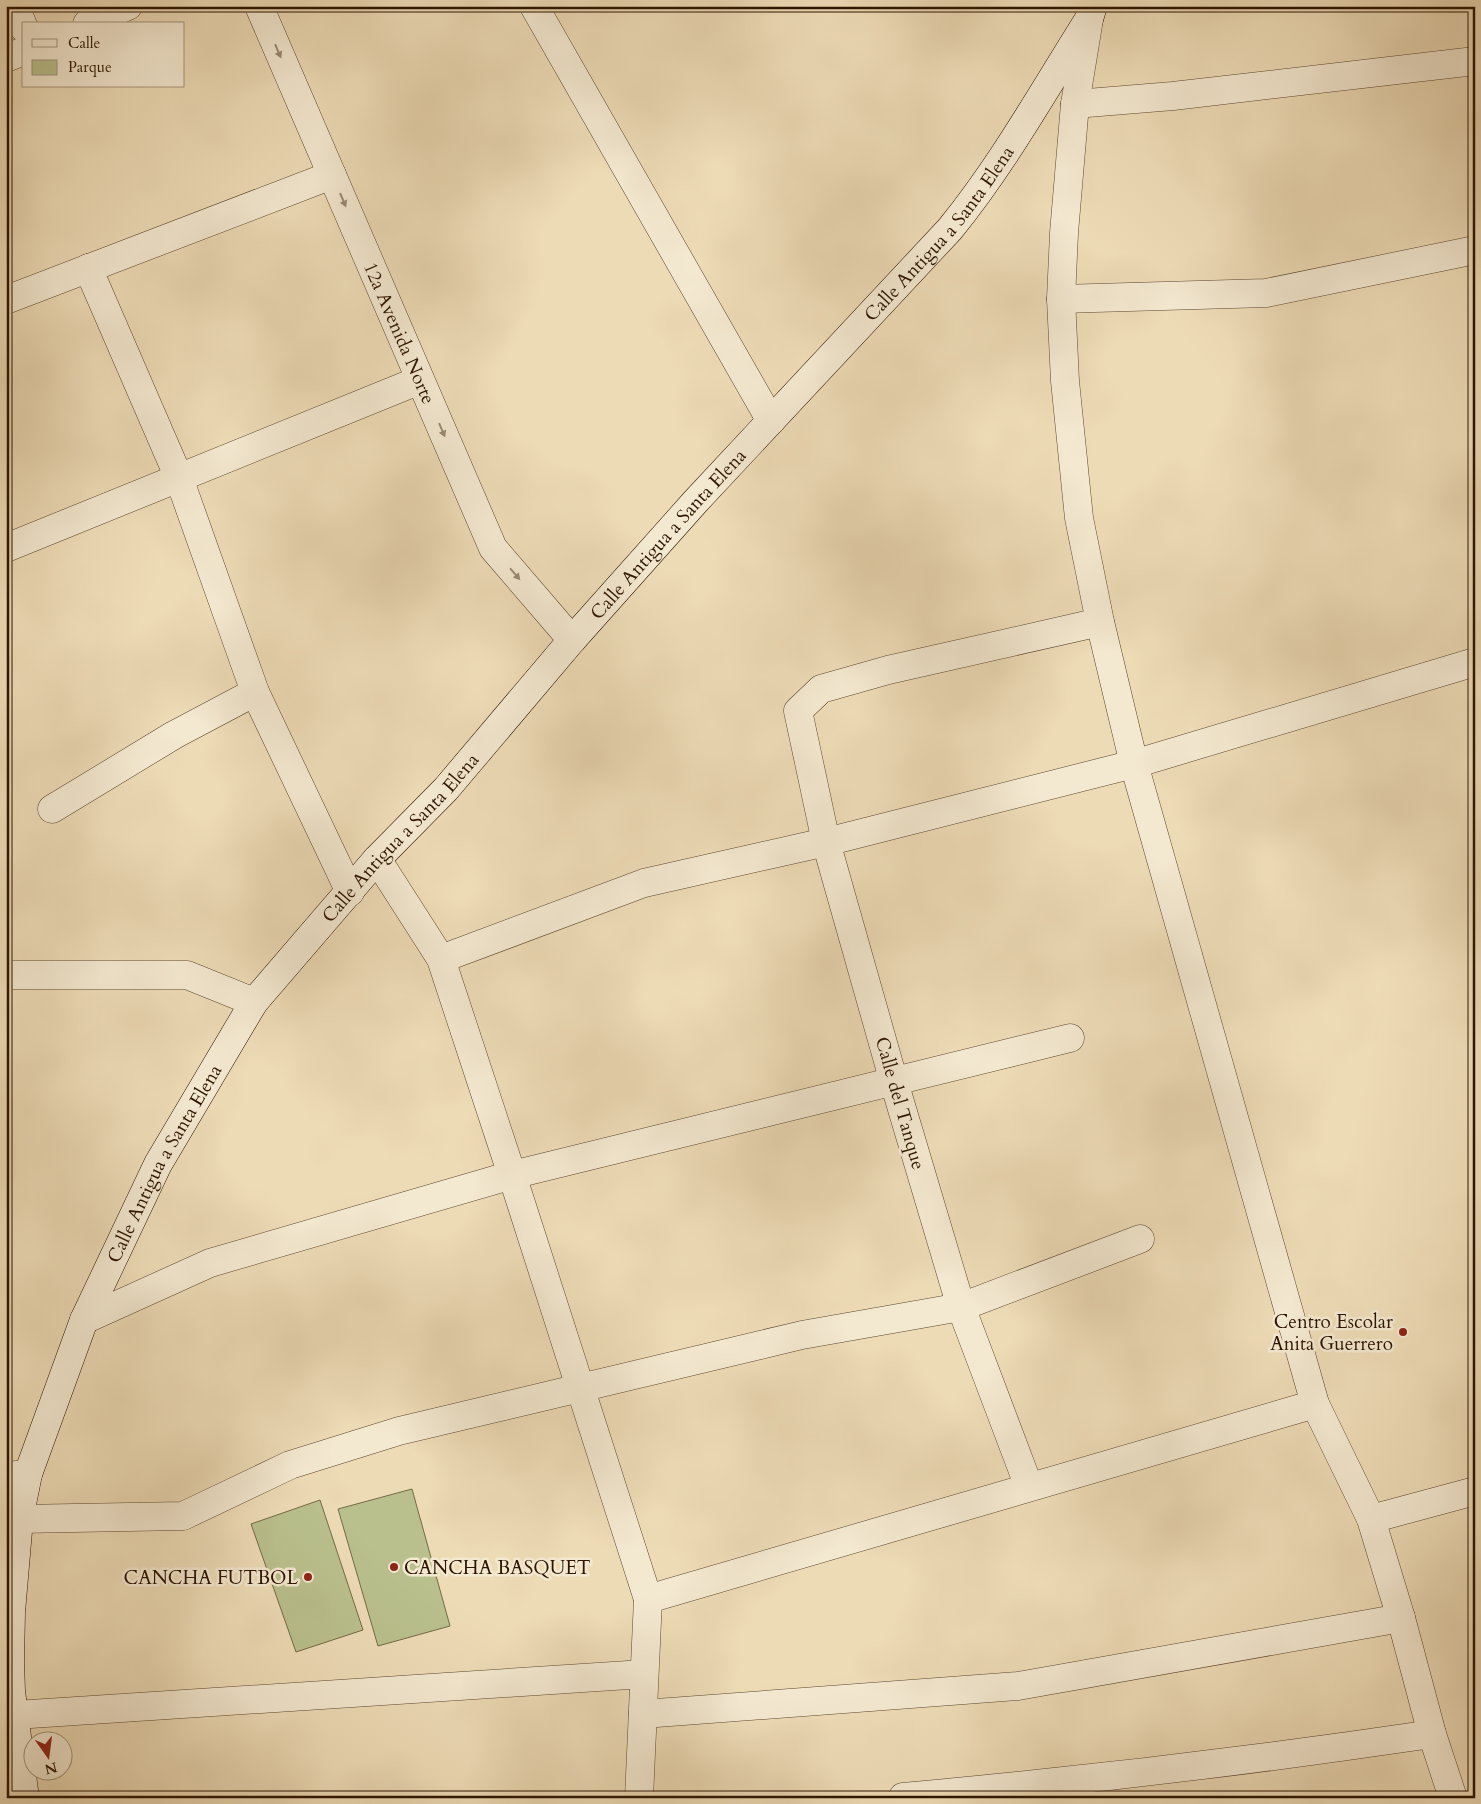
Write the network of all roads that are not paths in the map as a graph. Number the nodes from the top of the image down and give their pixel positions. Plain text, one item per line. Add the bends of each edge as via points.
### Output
1 (15, 6) edge
2 (128, 6) edge
3 (259, 6) edge
4 (534, 6) edge
5 (1091, 13) edge
6 (92, 22) edge
7 (22, 23) edge
8 (22, 52) edge
9 (6, 58) edge
10 (1475, 60) edge
11 (1075, 104) junction
12 (332, 175) junction
13 (1475, 250) edge
14 (88, 268) junction
15 (1061, 299) junction
16 (6, 300) edge
17 (420, 380) junction
18 (771, 421) junction
19 (179, 478) junction
20 (6, 548) edge
21 (1100, 622) junction
22 (572, 640) junction
23 (1475, 662) edge
24 (255, 692) junction
25 (1134, 764) junction
26 (52, 809) dead end
27 (826, 842) junction
28 (377, 859) junction
29 (350, 892) junction
30 (441, 960) junction
31 (6, 975) edge
32 (254, 1002) junction
33 (1070, 1038) dead end
34 (894, 1082) junction
35 (512, 1175) junction
36 (1140, 1239) dead end
37 (961, 1306) junction
38 (84, 1320) junction
39 (580, 1386) junction
40 (1314, 1404) junction
41 (17, 1475) edge
42 (1028, 1488) junction
43 (1475, 1491) edge
44 (20, 1518) junction
45 (1371, 1519) junction
46 (648, 1599) junction
47 (1401, 1618) junction
48 (644, 1674) junction
49 (643, 1714) junction
50 (15, 1715) junction
51 (1432, 1734) junction
52 (25, 1798) edge
53 (639, 1798) edge
54 (903, 1798) edge
55 (1453, 1798) edge

1 - 7 street
2 - 6 street
3 -> 12 street, 12a Avenida Norte
4 - 18 street
5 - 11 street
5 - 18 street, Calle Antigua a Santa Elena via 967,208
8 - 9 street
10 - 11 street via 1173,96
11 - 15 street
12 - 14 street
12 -> 17 street, 12a Avenida Norte
13 - 15 street via 1266,293
14 - 16 street
14 - 19 street
15 - 21 street via 1065,381 1079,518
17 - 19 street
17 -> 22 street, 12a Avenida Norte via 493,548
18 - 22 street, Calle Antigua a Santa Elena
19 - 20 street
19 - 24 street
21 - 25 street
21 - 27 street, Calle del Tanque via 888,670 821,689 798,711
22 - 28 street, Calle Antigua a Santa Elena via 446,789
23 - 25 street
24 - 26 street via 174,735
24 - 29 street
25 - 27 street
25 - 40 street
27 - 30 street via 644,883
27 - 34 street, Calle del Tanque
28 - 29 street, Calle Antigua a Santa Elena
28 - 30 street
29 - 32 street, Calle Antigua a Santa Elena
30 - 35 street
31 - 32 street via 187,975
32 - 38 street, Calle Antigua a Santa Elena via 158,1164
33 - 34 street
34 - 35 street
34 - 37 street, Calle del Tanque
35 - 38 street via 210,1262
35 - 39 street
36 - 37 street
37 - 39 street via 802,1335
37 - 42 street, Calle del Tanque
38 - 41 street, Calle Antigua a Santa Elena
39 - 44 street via 399,1431 290,1465 183,1516
39 - 46 street
40 - 42 street
40 - 45 street
41 - 44 street, Calle Antigua a Santa Elena
42 - 46 street
43 - 45 street
44 - 50 street, Calle Antigua a Santa Elena via 11,1612 10,1662
45 - 47 street
46 - 48 street
47 - 49 street via 1018,1686
47 - 51 street
48 - 49 street
48 - 50 street
49 - 53 street
50 - 52 street, Calle Antigua a Santa Elena
51 - 54 street via 1090,1780
51 - 55 street

